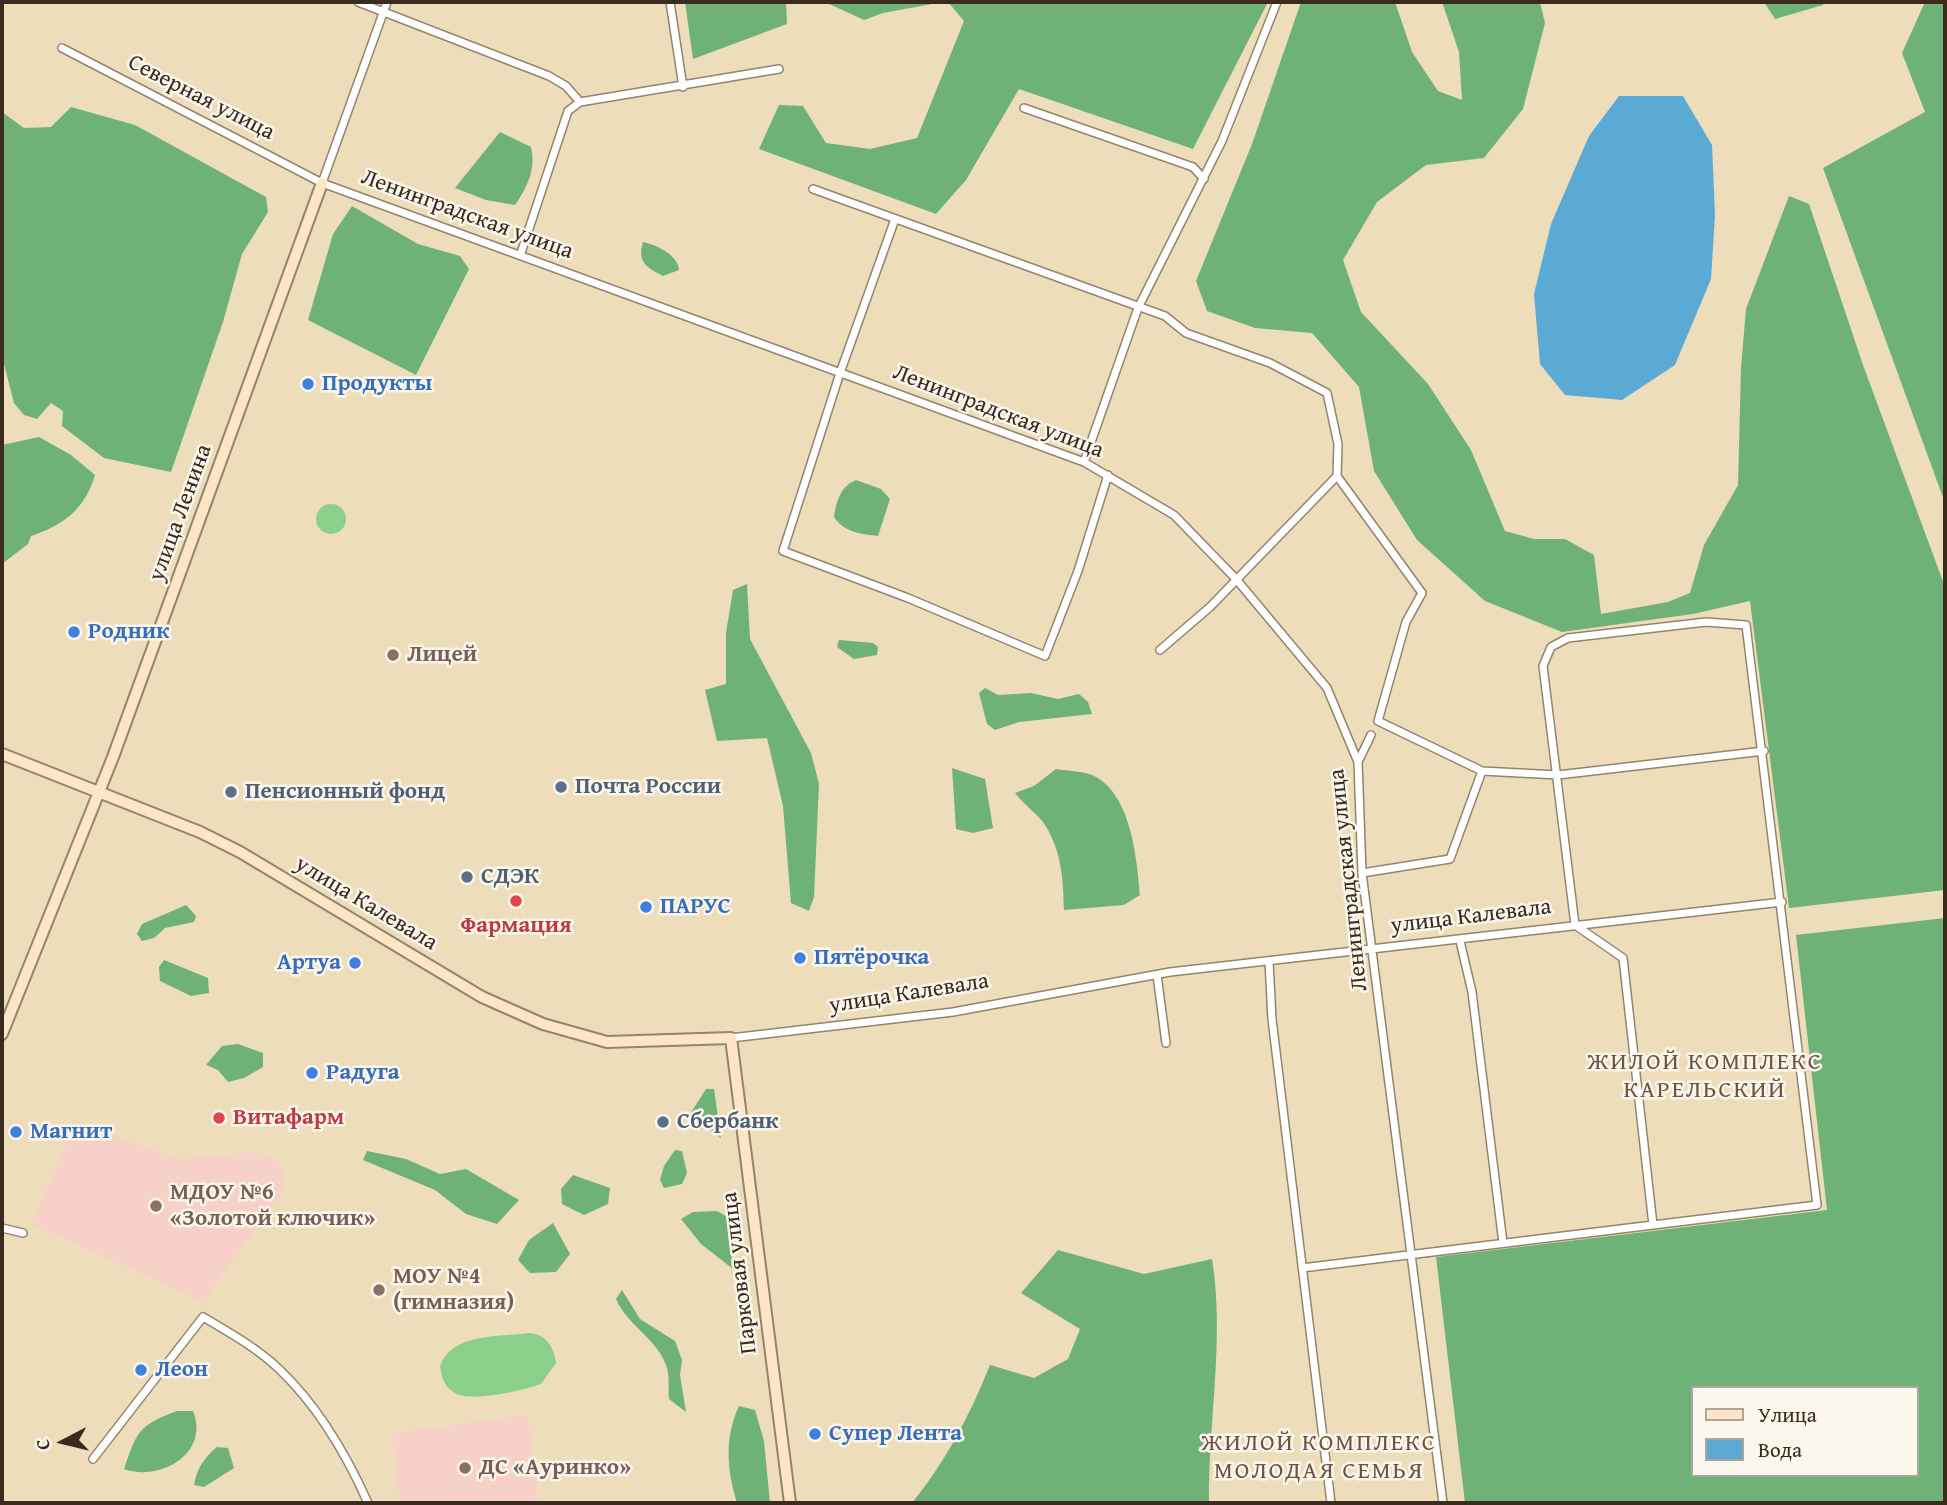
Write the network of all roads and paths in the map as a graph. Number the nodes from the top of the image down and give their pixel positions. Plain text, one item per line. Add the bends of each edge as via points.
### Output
1 (358, 2) edge
2 (387, 2) edge
3 (670, 2) edge
4 (1277, 2) edge
5 (384, 11) junction
6 (62, 48) dead end
7 (779, 69) dead end
8 (683, 87) junction
9 (580, 102) junction
10 (1024, 108) dead end
11 (1204, 178) junction
12 (322, 183) junction
13 (813, 188) dead end
14 (895, 219) junction
15 (521, 253) junction
16 (1138, 307) junction
17 (840, 373) junction
18 (1084, 462) junction
19 (1108, 475) junction
20 (1337, 476) junction
21 (1236, 579) junction
22 (1160, 650) dead end
23 (1371, 735) dead end
24 (1764, 751) junction
25 (2, 754) edge
26 (1358, 762) junction
27 (1482, 771) junction
28 (1558, 775) junction
29 (98, 792) junction
30 (1362, 873) junction
31 (1782, 902) junction
32 (1575, 925) junction
33 (1460, 940) junction
34 (1374, 950) junction
35 (1269, 962) junction
36 (1157, 975) junction
37 (2, 1034) edge
38 (731, 1038) junction
39 (1166, 1043) dead end
40 (1653, 1225) junction
41 (2, 1228) edge
42 (23, 1233) dead end
43 (1503, 1243) junction
44 (1412, 1255) junction
45 (1302, 1268) junction
46 (93, 1459) dead end
47 (368, 1503) edge
48 (790, 1503) edge
49 (1331, 1503) edge
50 (1443, 1503) edge

1 - 5 street
2 - 5 street, улица Ленина
3 - 8 street
4 - 11 street
5 - 9 street via 549,76
5 - 12 street, улица Ленина
6 - 12 street, Северная улица
7 - 8 street
8 - 9 street
9 - 15 street via 568,111
10 - 11 street via 1193,167
11 - 16 street
12 - 15 street, Ленинградская улица
12 - 29 main road, улица Ленина
13 - 14 street
14 - 16 street
14 - 17 street
15 - 17 street, Ленинградская улица
16 - 18 street
16 - 20 street via 1165,316 1186,333 1270,362 1327,393 1338,444
17 - 18 street, Ленинградская улица
17 - 19 street via 783,551 1045,656
18 - 19 street, Ленинградская улица
19 - 21 street, Ленинградская улица via 1174,516
20 - 21 street
20 - 27 street via 1422,593 1406,622 1378,720
21 - 22 street
21 - 26 street, Ленинградская улица via 1327,688
23 - 26 street
24 - 28 street
24 - 28 street via 1746,625 1692,623 1568,638 1551,647 1543,667
24 - 31 street
25 - 29 main road, улица Калевала
26 - 30 street, Ленинградская улица
27 - 28 street
27 - 30 street via 1450,859
28 - 32 street
29 - 37 main road, улица Ленина
29 - 38 main road, улица Калевала via 240,852 482,998 543,1024 607,1041
30 - 34 street, Ленинградская улица
31 - 32 street, улица Калевала
31 - 40 street via 1817,1205
32 - 33 street, улица Калевала
32 - 40 street via 1623,958
33 - 34 street, улица Калевала
33 - 43 street via 1472,992
34 - 35 street, улица Калевала
34 - 44 street, Ленинградская улица
35 - 36 street, улица Калевала
35 - 45 street
36 - 38 street, улица Калевала via 953,1012
36 - 39 street
38 - 48 main road, Парковая улица
40 - 43 street
41 - 42 street
43 - 44 street
44 - 45 street
44 - 50 street, Ленинградская улица
45 - 49 street
46 - 47 street via 204,1317 241,1339 288,1377 342,1451

